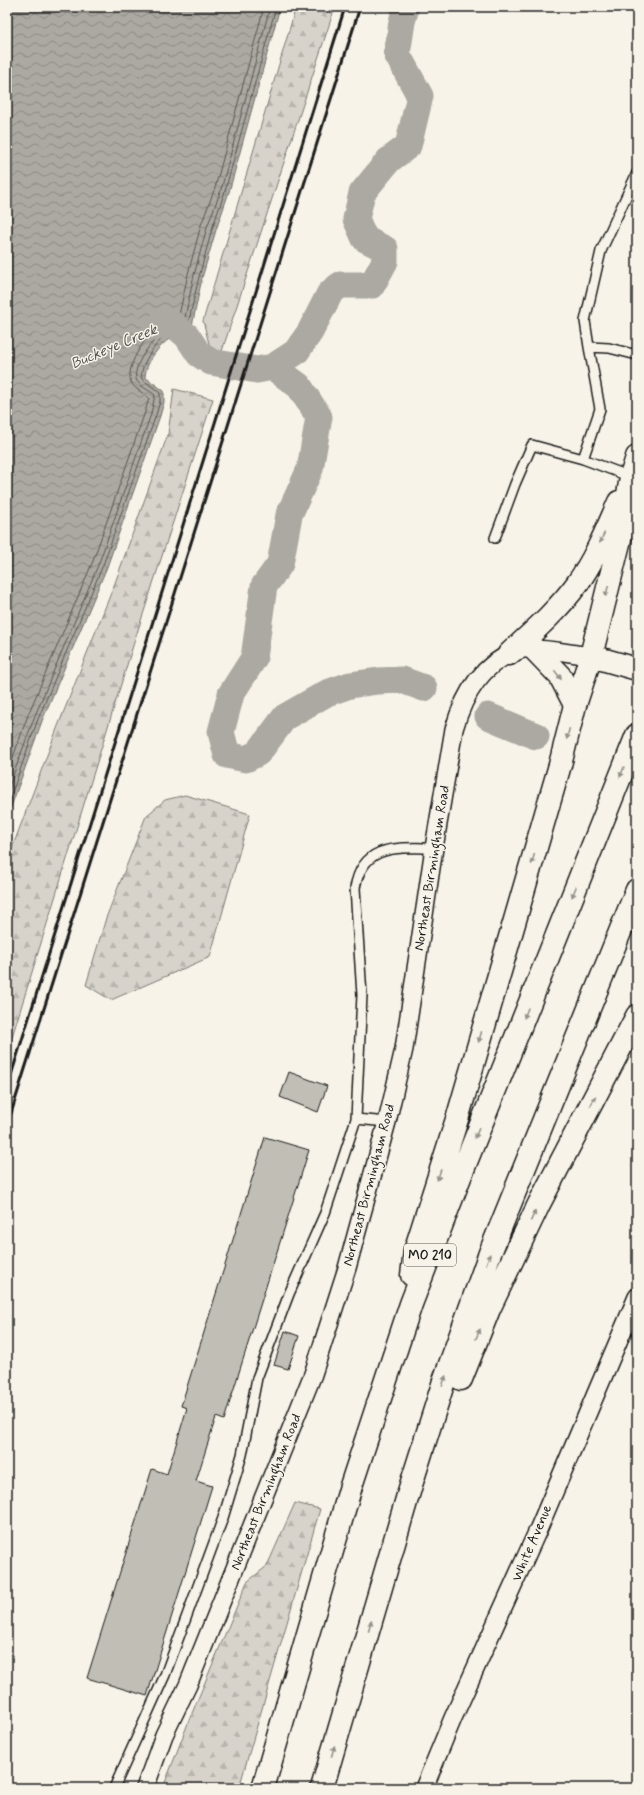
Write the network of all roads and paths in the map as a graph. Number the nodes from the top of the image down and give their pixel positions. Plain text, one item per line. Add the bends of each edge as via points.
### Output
1 (637, 173) edge
2 (589, 347) junction
3 (637, 355) edge
4 (583, 459) junction
5 (634, 467) edge
6 (495, 538) dead end
7 (534, 649) junction
8 (509, 654) junction
9 (591, 656) junction
10 (637, 669) edge
11 (575, 705) junction
12 (637, 735) edge
13 (434, 848) junction
14 (637, 890) edge
15 (637, 1016) edge
16 (356, 1119) junction
17 (387, 1122) junction
18 (637, 1297) edge
19 (411, 1304) junction
20 (403, 1512) junction
21 (114, 1788) edge
22 (145, 1788) edge
23 (263, 1788) edge
24 (322, 1788) edge
25 (424, 1788) edge

1 - 2 lane via 601,252 585,321
2 - 3 lane via 609,348
2 - 4 lane via 600,409
4 - 5 lane
4 - 6 lane via 532,445
5 -> 8 main road via 600,544 578,582 562,603
5 -> 9 main road via 621,535
7 - 8 street, Northeast Birmingham Road via 522,649
7 - 9 street, Northeast Birmingham Road
7 -> 11 main road via 560,676
8 - 13 street, Northeast Birmingham Road via 486,669 458,714
9 - 10 main road
9 - 11 main road
11 -> 19 main road via 560,765 458,1116 415,1251
12 -> 19 main road, MO 210 via 462,1170
13 - 16 lane via 385,850 371,856 361,866 357,878 355,888 362,995
13 - 17 street, Northeast Birmingham Road via 404,1049
20 -> 14 main road via 444,1381 490,1253
20 -> 15 main road via 435,1446 489,1309 539,1204
16 - 17 lane
16 - 21 lane via 325,1213 289,1294 257,1378 242,1455 223,1518 165,1675
17 - 22 street, Northeast Birmingham Road via 347,1268 313,1374
18 - 25 street, White Avenue
19 - 23 main road, MO 210 via 351,1486
24 -> 20 main road

